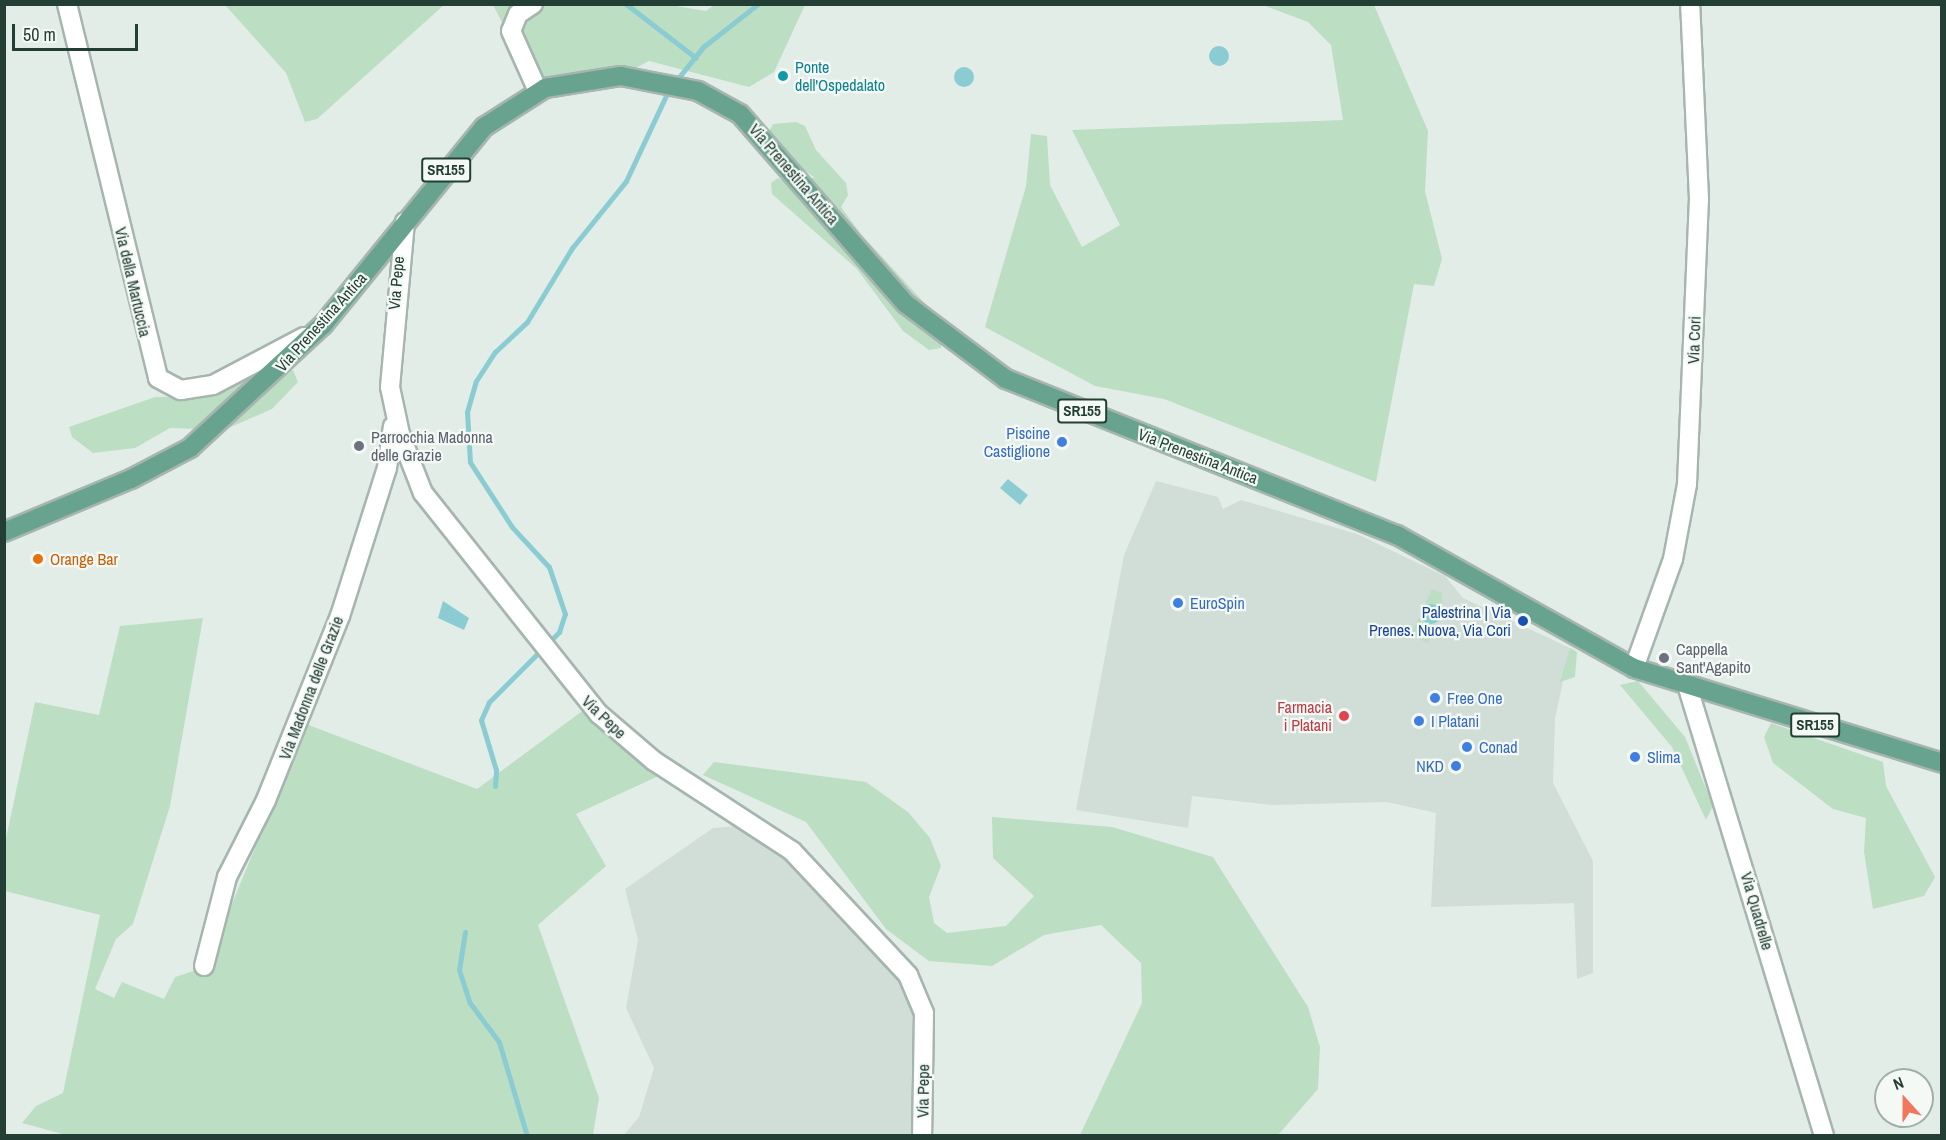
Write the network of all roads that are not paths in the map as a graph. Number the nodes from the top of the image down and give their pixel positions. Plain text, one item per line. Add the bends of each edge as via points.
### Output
1 (67, 4) edge
2 (533, 4) edge
3 (1690, 4) edge
4 (538, 91) junction
5 (405, 221) junction
6 (323, 325) junction
7 (391, 403) junction
8 (4, 532) edge
9 (1634, 668) junction
10 (1688, 688) junction
11 (1941, 763) edge
12 (204, 966) dead end
13 (922, 1136) edge
14 (1824, 1136) edge

1 - 6 street, Via della Martuccia via 160,382 180,390 213,385
2 - 4 street via 518,14 511,31
3 - 9 street, Via Cori via 1699,199 1689,470 1675,550
4 - 5 main road, Via Prenestina Antica / SR155 via 473,137
4 - 9 main road, Via Prenestina Antica / SR155 via 611,75 718,99 758,131 906,304 985,367 1052,399 1397,535 1576,640
5 - 6 main road, Via Prenestina Antica / SR155
5 - 7 street, Via Pepe via 395,290
6 - 8 main road, Via Prenestina Antica / SR155 via 242,405 184,452
7 - 12 street, Via Madonna delle Grazie via 389,462 340,616 266,800 227,877
7 - 13 street, Via Pepe via 423,493 542,648 599,714 640,750 801,858 908,975 924,1013
9 - 10 main road, SR155
10 - 11 main road, SR155
10 - 14 street, Via Quadrelle

